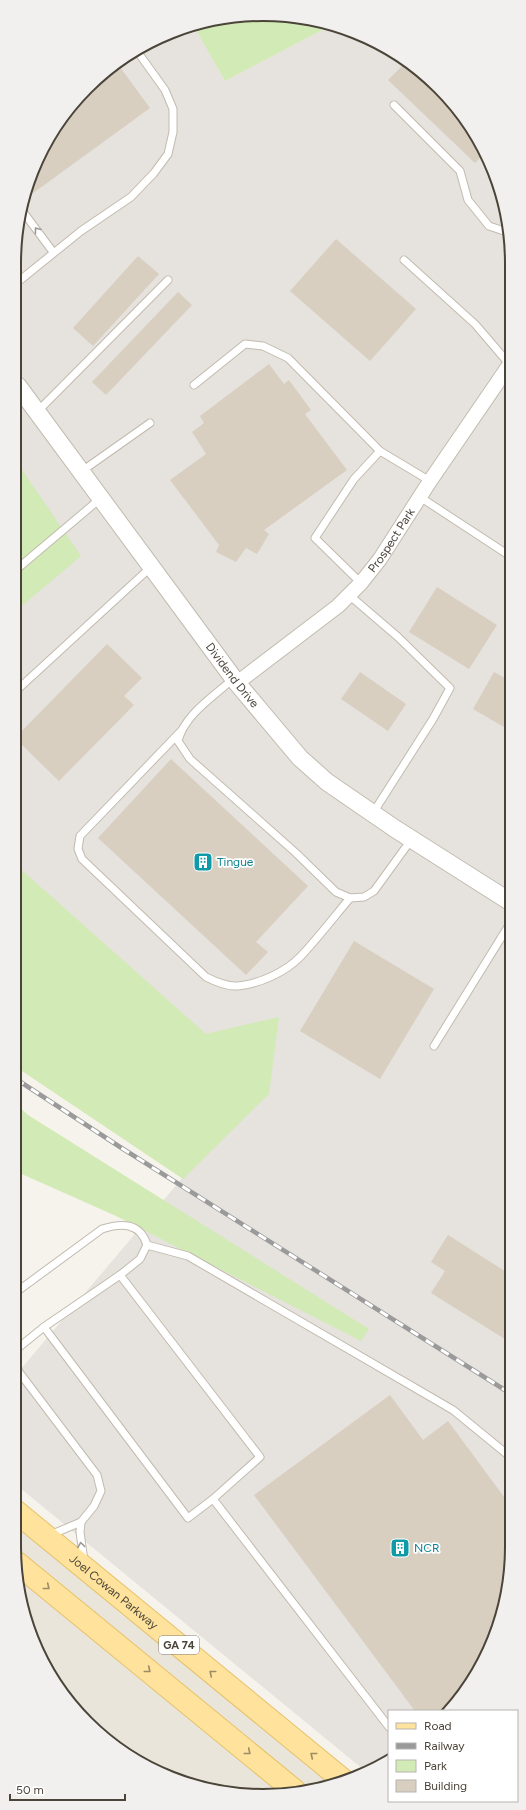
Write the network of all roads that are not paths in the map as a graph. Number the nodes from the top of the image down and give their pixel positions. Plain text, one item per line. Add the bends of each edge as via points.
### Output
1 (140, 55) edge
2 (394, 105) dead end
3 (26, 216) edge
4 (503, 231) edge
5 (53, 252) junction
6 (404, 260) dead end
7 (21, 276) edge
8 (168, 280) dead end
9 (505, 358) edge
10 (505, 371) edge
11 (194, 385) dead end
12 (21, 390) edge
13 (37, 412) junction
14 (150, 423) dead end
15 (380, 451) junction
16 (82, 471) junction
17 (430, 481) junction
18 (420, 497) junction
19 (101, 498) junction
20 (505, 553) edge
21 (21, 566) edge
22 (151, 567) junction
23 (361, 583) junction
24 (349, 596) junction
25 (236, 681) junction
26 (21, 686) edge
27 (180, 731) junction
28 (373, 813) junction
29 (411, 840) junction
30 (350, 898) junction
31 (505, 899) edge
32 (505, 931) edge
33 (434, 1046) dead end
34 (146, 1245) junction
35 (120, 1275) junction
36 (21, 1289) edge
37 (44, 1327) junction
38 (21, 1346) edge
39 (21, 1375) edge
40 (505, 1453) edge
41 (213, 1499) junction
42 (21, 1516) edge
43 (82, 1522) junction
44 (46, 1537) junction
45 (22, 1567) edge
46 (85, 1569) junction
47 (388, 1726) edge
48 (339, 1777) edge
49 (290, 1787) edge

1 - 5 lane via 165,90 173,108 174,132 168,154 154,173 131,196
2 - 4 lane via 460,171 468,200 489,226
5 -> 3 lane
5 - 7 lane
6 - 9 lane via 475,324
8 - 13 lane
10 - 17 street, Prospect Park
11 - 15 lane via 245,344 263,346 288,358
12 - 13 street, Dividend Drive
13 - 16 street, Dividend Drive
14 - 16 lane
15 - 17 lane
15 - 23 lane via 354,479 315,538
16 - 19 street, Dividend Drive
17 - 18 street, Prospect Park
18 - 20 lane
18 - 23 street, Prospect Park via 380,559
19 - 21 lane
19 - 22 street, Dividend Drive
22 - 25 street, Dividend Drive
22 - 26 lane
23 - 24 street, Prospect Park
24 - 25 street, Prospect Park
24 - 28 lane via 398,637 450,688
25 - 27 lane via 192,716
25 - 28 street, Dividend Drive via 300,758 327,782
27 - 30 lane via 178,741 190,759 336,892
27 - 30 lane via 80,836 78,849 82,859 206,977 219,984 238,986 262,980 287,968 300,957
28 - 29 street, Dividend Drive
29 - 30 lane via 374,891 364,897
29 - 31 street, Dividend Drive
32 - 33 lane
34 - 35 lane via 140,1259
34 - 36 lane via 140,1231 132,1227 117,1225 102,1229
34 - 40 lane via 188,1256 447,1406
35 - 37 lane
35 - 41 lane via 260,1457
37 - 38 lane
37 - 41 lane via 188,1518
39 - 43 lane via 97,1475 101,1491
41 - 47 lane
42 - 44 main road, Joel Cowan Parkway / GA 74
43 - 44 lane
46 -> 43 lane via 80,1532
44 - 46 main road, Joel Cowan Parkway / GA 74
45 -> 49 main road
48 -> 46 main road, Joel Cowan Parkway / GA 74

